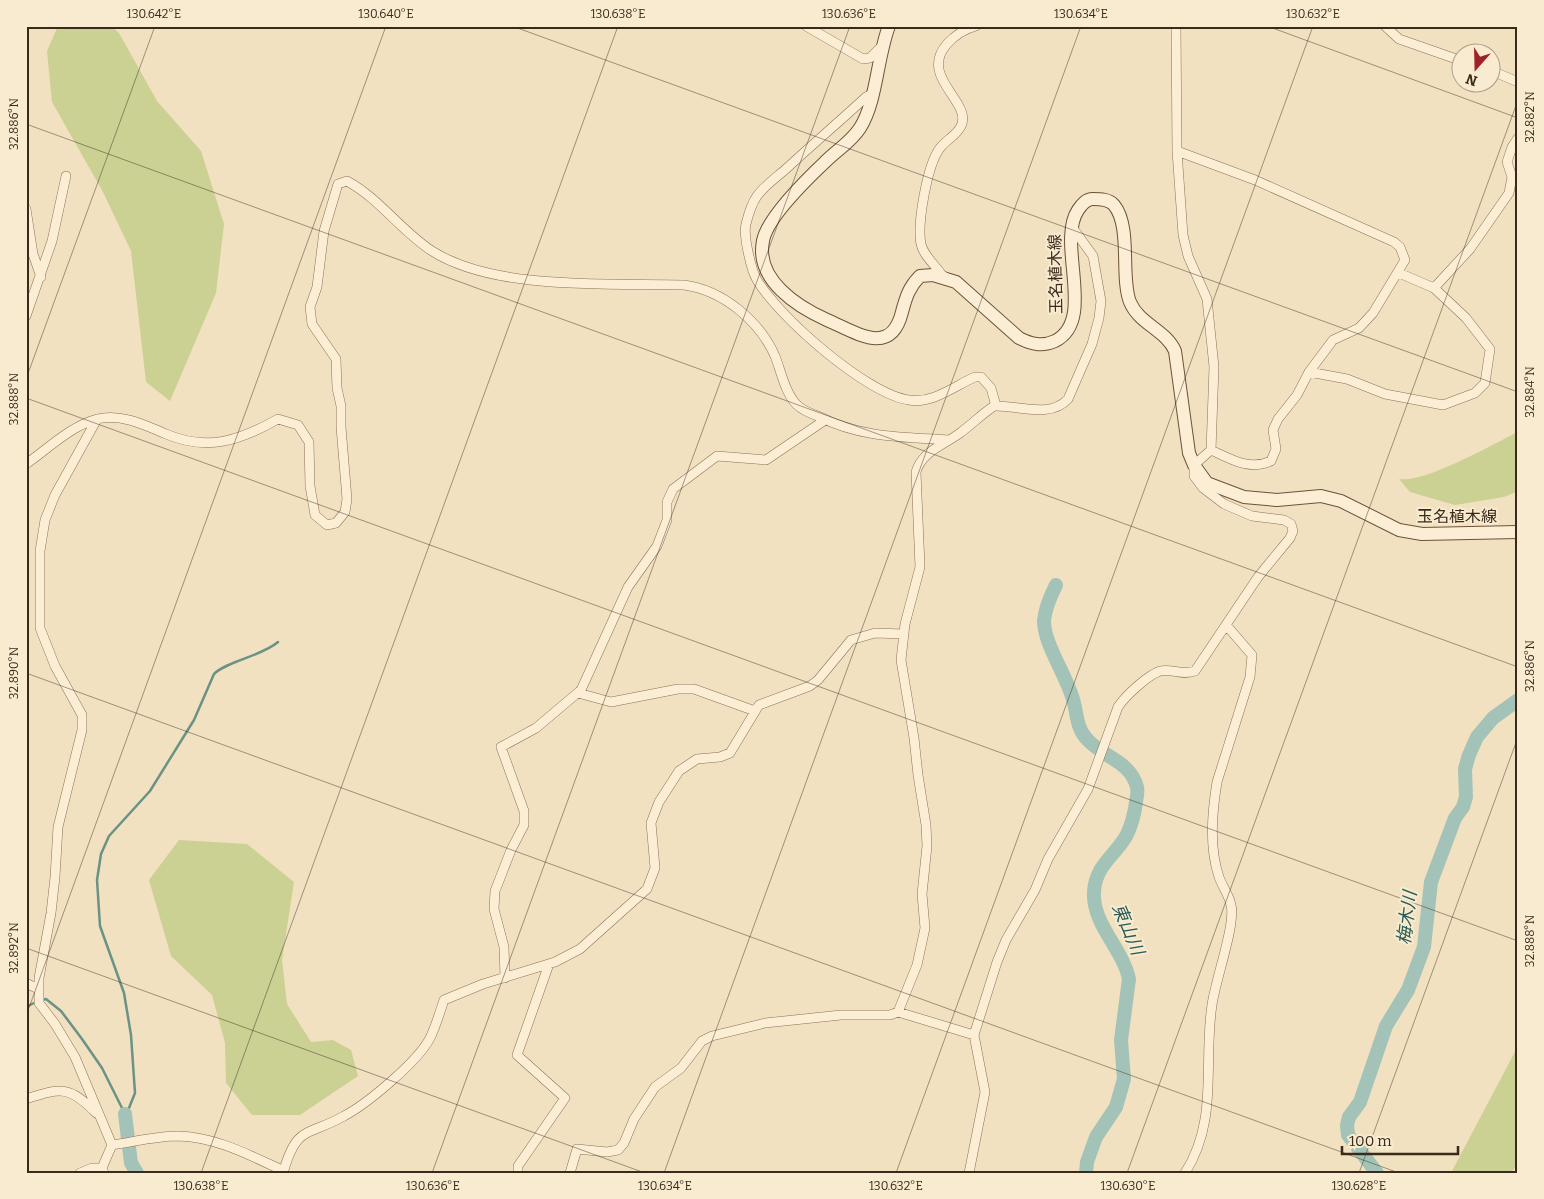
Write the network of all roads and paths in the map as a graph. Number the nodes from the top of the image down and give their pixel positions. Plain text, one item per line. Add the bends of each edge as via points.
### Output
1 (806, 26) edge
2 (889, 26) edge
3 (976, 26) edge
4 (1176, 26) edge
5 (1385, 26) edge
6 (881, 47) junction
7 (1452, 58) edge
8 (1502, 74) edge
9 (1517, 79) edge
10 (872, 94) junction
11 (1518, 138) edge
12 (1177, 151) junction
13 (66, 176) dead end
14 (26, 209) edge
15 (1070, 225) junction
16 (1399, 273) junction
17 (41, 277) junction
18 (956, 282) junction
19 (1434, 288) junction
20 (26, 316) edge
21 (1309, 372) junction
22 (996, 406) junction
23 (97, 419) junction
24 (825, 420) junction
25 (949, 440) junction
26 (1211, 450) junction
27 (26, 464) edge
28 (1194, 465) junction
29 (1518, 532) edge
30 (1227, 626) junction
31 (903, 634) junction
32 (578, 693) junction
33 (755, 711) junction
34 (549, 964) junction
35 (505, 978) junction
36 (26, 983) edge
37 (38, 989) junction
38 (898, 1012) junction
39 (974, 1034) junction
40 (26, 1099) edge
41 (99, 1116) junction
42 (112, 1145) junction
43 (103, 1170) edge
44 (284, 1172) edge
45 (80, 1173) edge
46 (518, 1173) edge
47 (570, 1173) edge
48 (969, 1173) edge
49 (1185, 1173) edge

1 - 6 street via 863,59 870,58
2 - 6 main road, 玉名植木線
3 - 18 street via 953,37 942,49 938,61 942,78 963,115 961,126 938,149 920,220 923,250 942,275
4 - 12 street
5 - 7 street via 1399,39
6 - 10 main road, 玉名植木線
8 - 9 street
10 - 18 main road, 玉名植木線 via 861,126 850,141 803,183 774,220 763,241 762,259 790,300 808,312 851,331 877,338 887,338 895,332 907,292 920,276
10 - 22 street via 756,198 745,232 756,279 800,329 882,391 922,401 981,377 991,388
11 - 19 street via 1507,162 1512,177 1509,193 1470,248
12 - 16 street via 1255,180 1394,242 1400,247 1405,260
12 - 26 street via 1188,256 1207,299 1214,367
13 - 17 street
14 - 17 street via 33,254
15 - 18 main road, 玉名植木線 via 1075,306 1072,322 1064,336 1054,342 1031,344 1019,338
15 - 22 street via 1093,256 1101,300 1097,328 1082,371 1068,399 1060,404 1040,411
15 - 28 main road, 玉名植木線 via 1089,199 1103,199 1114,205 1122,226 1129,300 1136,313 1172,342 1176,351 1189,453
16 - 19 street
16 - 21 street via 1373,313 1359,328 1333,340
17 - 20 street
19 - 21 street via 1466,318 1490,349 1485,384 1474,393 1444,405 1385,394 1347,379
21 - 26 street via 1272,430 1276,449 1270,461 1258,467
22 - 25 street
23 - 24 street via 128,419 193,442 223,443 250,435 278,419 298,425 309,442 310,486 315,515 327,525 336,523 345,512 347,499 336,359 312,324 310,307 317,286 324,231 338,184 347,180 362,189 432,251 461,265 516,278 697,286 717,294 732,304 774,354 792,399 798,406
23 - 27 street via 74,428
23 - 37 street via 55,495 45,520 40,551 40,628 82,715 82,730 58,827 51,913
24 - 25 street via 866,434
24 - 32 street via 766,460 717,456 673,489 667,502 667,520 657,546 628,587
25 - 31 street via 923,458 916,472 920,567
26 - 28 street
28 - 29 main road, 玉名植木線 via 1207,483 1244,497 1277,500 1321,496 1341,501 1399,530 1422,534
28 - 30 street via 1194,476 1203,488 1224,504 1252,516 1284,520 1291,524 1293,531
30 - 39 street via 1195,671 1188,674 1160,671 1123,699 1088,789 1006,940
30 - 49 street via 1252,655 1250,677 1215,797 1214,861 1232,904 1232,921 1212,1005 1205,1119 1194,1158
31 - 33 street via 875,633 851,640 810,686 772,698
31 - 38 street via 901,660 927,846 922,894 924,938
32 - 33 street via 611,702 694,689
32 - 35 street via 536,728 501,747 524,811 524,825 495,891 494,909 504,947
33 - 34 street via 730,753 687,764 667,789 651,823 655,868 647,889 580,949
34 - 35 street
34 - 46 street via 517,1055 565,1098 518,1166
35 - 44 street via 444,1000 431,1037 421,1052 344,1116 303,1134 293,1146
36 - 37 street
37 - 41 street via 39,1003 75,1057
38 - 39 street
38 - 47 street via 890,1016 841,1015 765,1023 706,1039 681,1068 654,1087 618,1150 577,1150
39 - 48 street via 985,1092
40 - 41 street via 58,1089 82,1098
41 - 42 street
42 - 43 street
42 - 44 street via 176,1136 201,1138 230,1146
43 - 45 street via 92,1168

